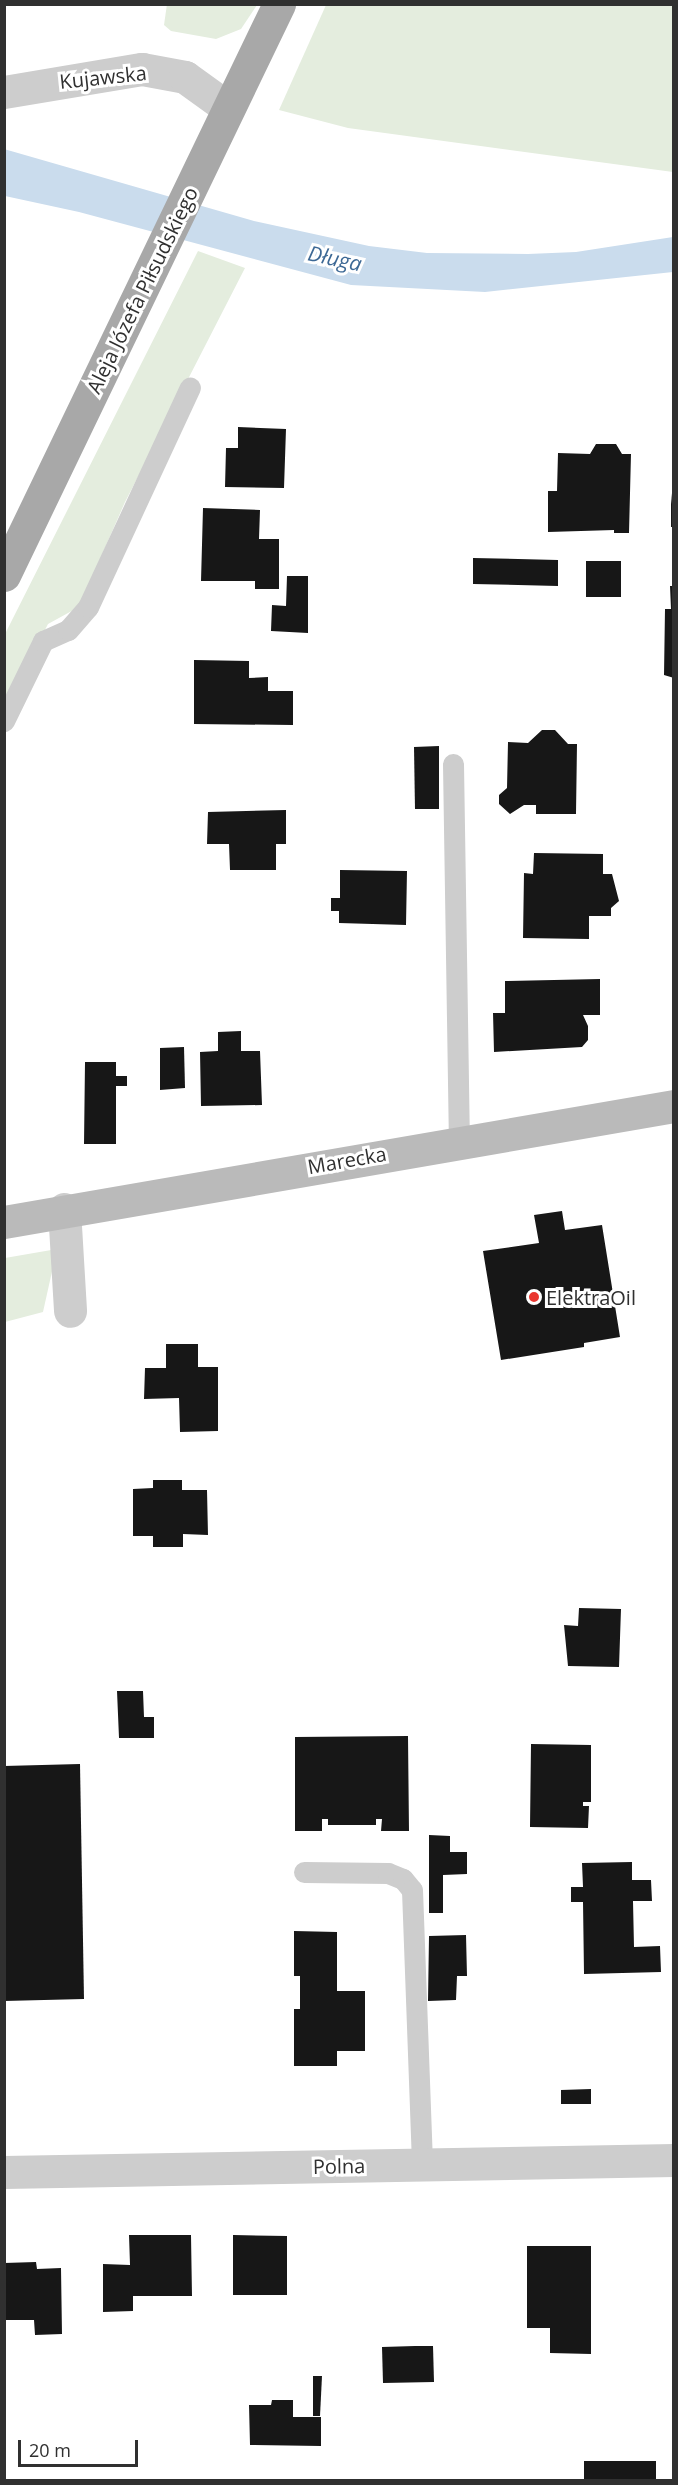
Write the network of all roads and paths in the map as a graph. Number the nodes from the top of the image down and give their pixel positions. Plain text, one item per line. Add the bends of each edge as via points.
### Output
1 (279, 4) edge
2 (4, 92) edge
3 (228, 108) junction
4 (190, 387) dead end
5 (4, 575) edge
6 (4, 721) edge
7 (453, 764) dead end
8 (674, 1107) edge
9 (459, 1141) junction
10 (64, 1209) junction
11 (10, 1218) edge
12 (70, 1311) dead end
13 (304, 1872) dead end
14 (674, 2160) edge
15 (422, 2165) junction
16 (4, 2172) edge

1 - 3 main road, Aleja Józefa Piłsudskiego
2 - 3 street, Kujawska via 142,69 184,77
3 - 5 main road, Aleja Józefa Piłsudskiego
4 - 6 lane via 88,608 68,630 43,641
7 - 9 lane
8 - 9 street, Marecka
9 - 10 street, Marecka
10 - 11 street, Marecka
10 - 12 street
13 - 15 lane via 388,1873 403,1879 412,1890
14 - 15 street, Polna
15 - 16 street, Polna

